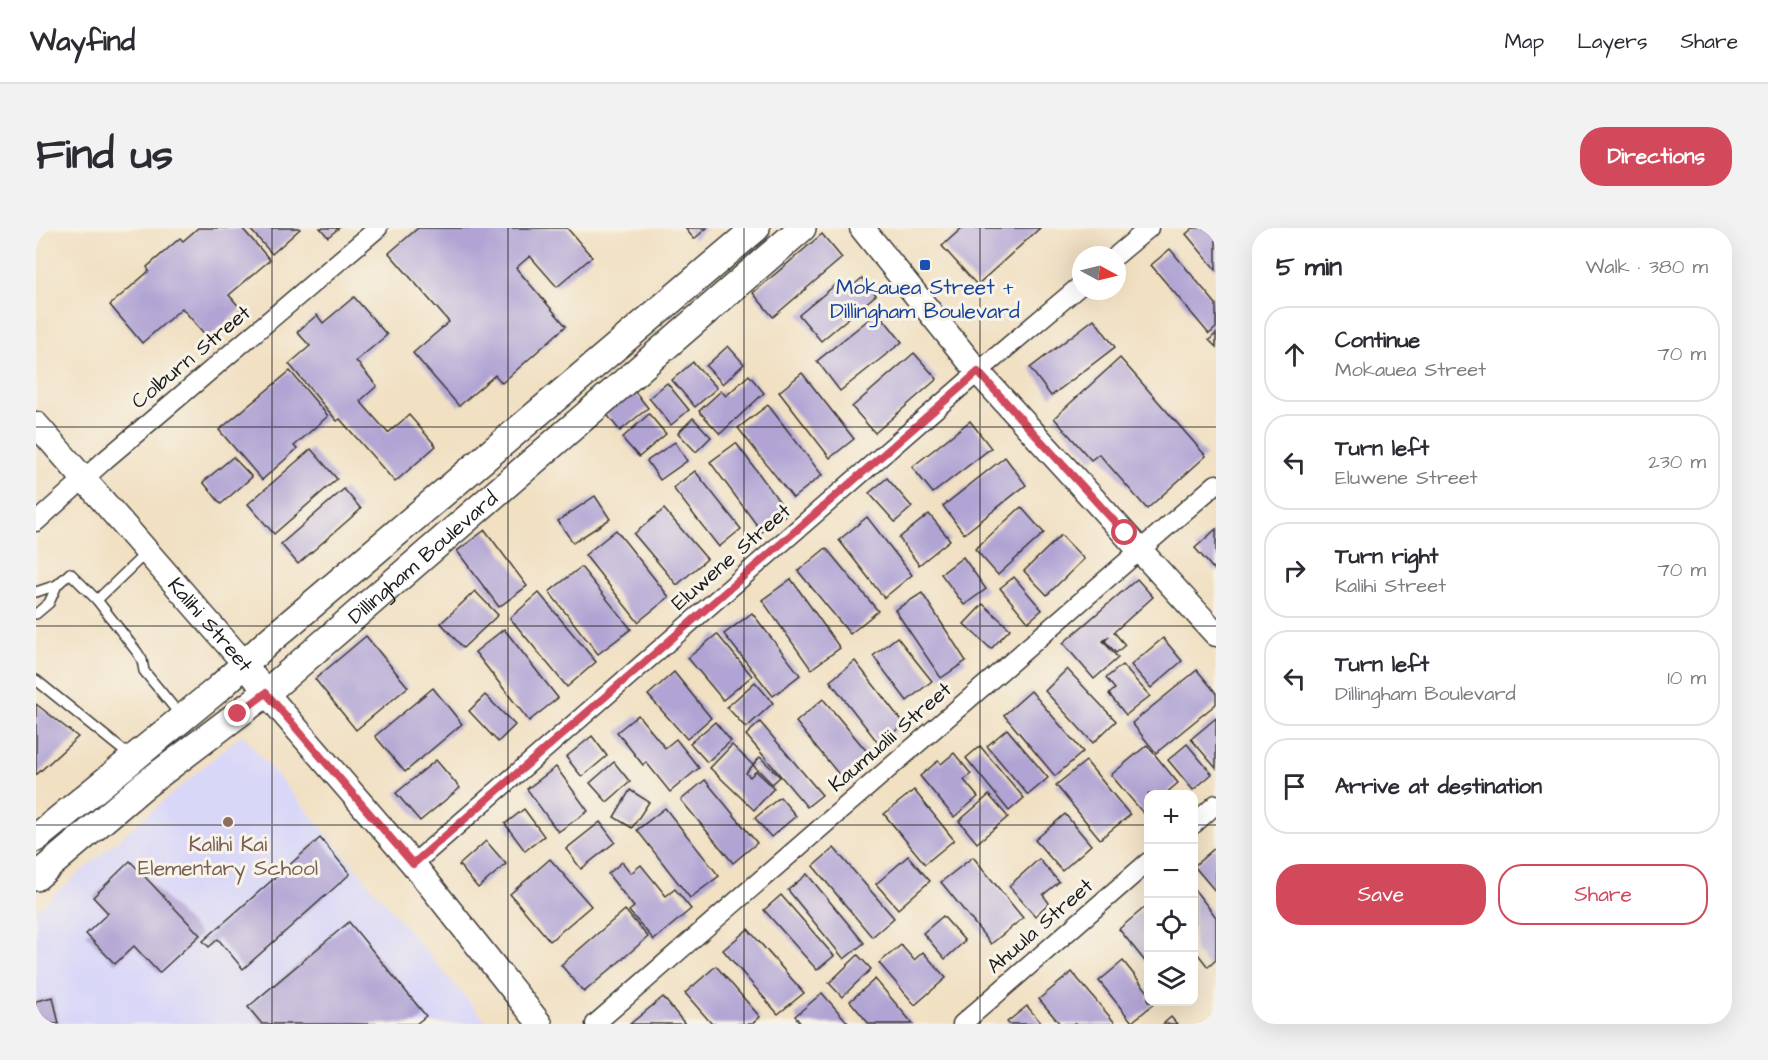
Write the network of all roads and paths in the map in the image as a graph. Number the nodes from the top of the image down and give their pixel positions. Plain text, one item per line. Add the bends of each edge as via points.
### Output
1 (378, 228) edge
2 (756, 228) edge
3 (802, 228) edge
4 (862, 228) edge
5 (1149, 228) edge
6 (1126, 247) edge
7 (1072, 293) edge
8 (978, 372) junction
9 (36, 424) edge
10 (83, 479) junction
11 (1216, 484) edge
12 (36, 522) edge
13 (1139, 549) junction
14 (147, 552) junction
15 (57, 585) junction
16 (36, 592) edge
17 (97, 600) junction
18 (36, 614) edge
19 (1216, 634) edge
20 (244, 663) junction
21 (36, 680) edge
22 (266, 693) junction
23 (183, 718) junction
24 (132, 757) junction
25 (1216, 804) edge
26 (1198, 820) edge
27 (36, 838) edge
28 (413, 864) junction
29 (1144, 866) edge
30 (36, 877) edge
31 (540, 1024) edge
32 (595, 1024) edge
33 (962, 1024) edge

1 - 10 street, Colburn Street
2 - 20 main road, Dillingham Boulevard
3 - 22 main road, Dillingham Boulevard
4 - 8 main road
5 - 6 street
7 - 8 street, Eluwene Street
8 - 13 main road
8 - 28 street, Eluwene Street
9 - 10 main road, Kalihi Street
10 - 12 street, Colburn Street
10 - 14 main road, Kalihi Street
11 - 13 street, Kaumualii Street
13 - 19 main road
13 - 32 street, Kaumualii Street
14 - 17 lane
14 - 20 main road, Kalihi Street
15 - 16 lane
15 - 17 lane via 70,573
15 - 18 lane via 49,603
17 - 23 lane via 137,652 144,671
20 - 22 main road, Kalihi Street
20 - 23 main road, Dillingham Boulevard
21 - 24 lane
22 - 28 main road, Kalihi Street
22 - 30 main road, Dillingham Boulevard via 142,787
23 - 24 main road, Dillingham Boulevard
24 - 27 main road, Dillingham Boulevard
25 - 26 street
28 - 31 main road, Kalihi Street
29 - 33 street, Ahuula Street

